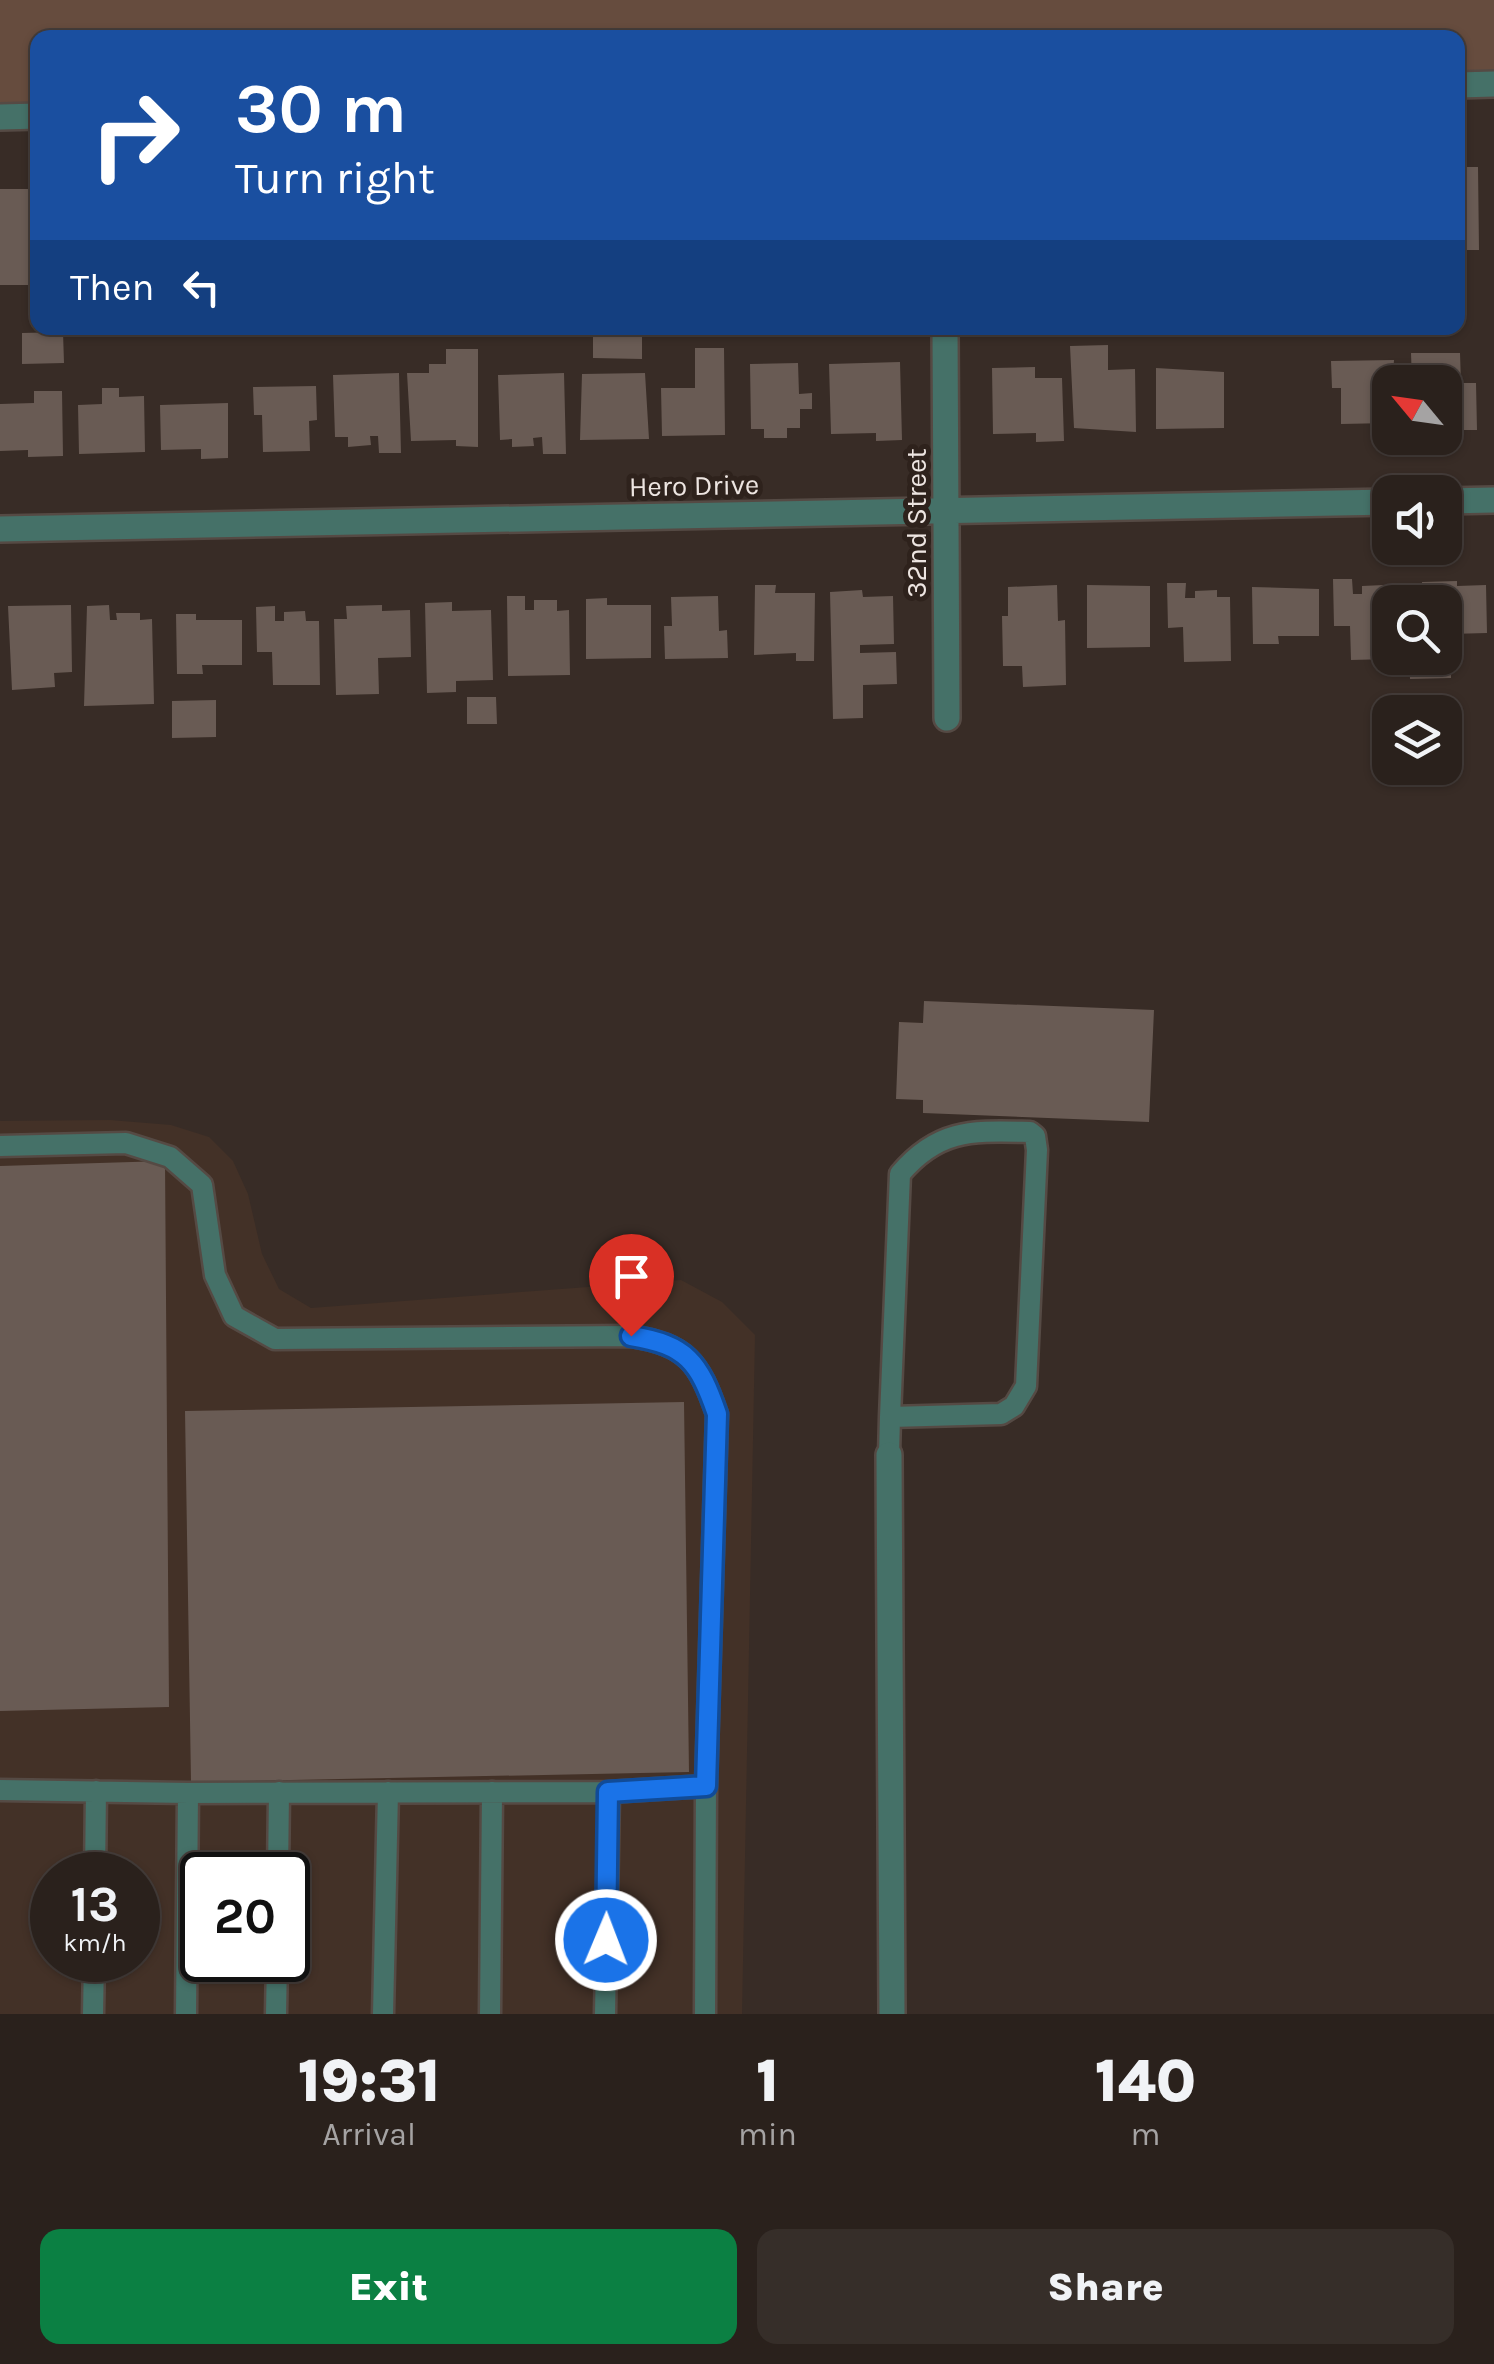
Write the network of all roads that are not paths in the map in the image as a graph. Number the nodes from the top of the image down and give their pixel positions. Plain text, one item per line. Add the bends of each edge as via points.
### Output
1 (1494, 84) edge
2 (1465, 85) edge
3 (30, 116) edge
4 (0, 117) edge
5 (945, 335) edge
6 (1494, 500) edge
7 (1462, 501) edge
8 (1372, 502) edge
9 (946, 510) junction
10 (0, 529) edge
11 (947, 718) dead end
12 (0, 1146) edge
13 (890, 1417) junction
14 (889, 1456) joint
15 (706, 1786) junction
16 (0, 1790) edge
17 (96, 1791) junction
18 (188, 1792) junction
19 (280, 1792) junction
20 (388, 1792) junction
21 (492, 1792) junction
22 (608, 1792) junction
23 (95, 1852) edge
24 (279, 1852) edge
25 (94, 1982) edge
26 (277, 1982) edge
27 (93, 2014) edge
28 (186, 2014) edge
29 (276, 2014) edge
30 (383, 2014) edge
31 (490, 2014) edge
32 (604, 2014) edge
33 (705, 2014) edge
34 (892, 2014) edge

1 - 2 street
3 - 4 street
5 - 9 street, 32nd Street
6 - 7 street
8 - 9 street, Hero Drive
9 - 10 street, Hero Drive
9 - 11 street, 32nd Street
12 - 15 lane via 126,1144 170,1157 202,1185 215,1275 234,1316 275,1339 631,1336 669,1342 703,1372 717,1414
13 - 13 lane via 900,1174 940,1138 1030,1132 1037,1150 1026,1386 1000,1414
13 - 14 lane
14 - 34 street
15 - 22 lane
15 - 33 lane
16 - 17 lane
17 - 18 lane
17 - 23 lane
18 - 19 lane
18 - 28 lane
19 - 20 lane
19 - 24 lane
20 - 21 lane
20 - 30 lane
21 - 22 lane
21 - 31 lane
22 - 32 lane
25 - 27 lane
26 - 29 lane

